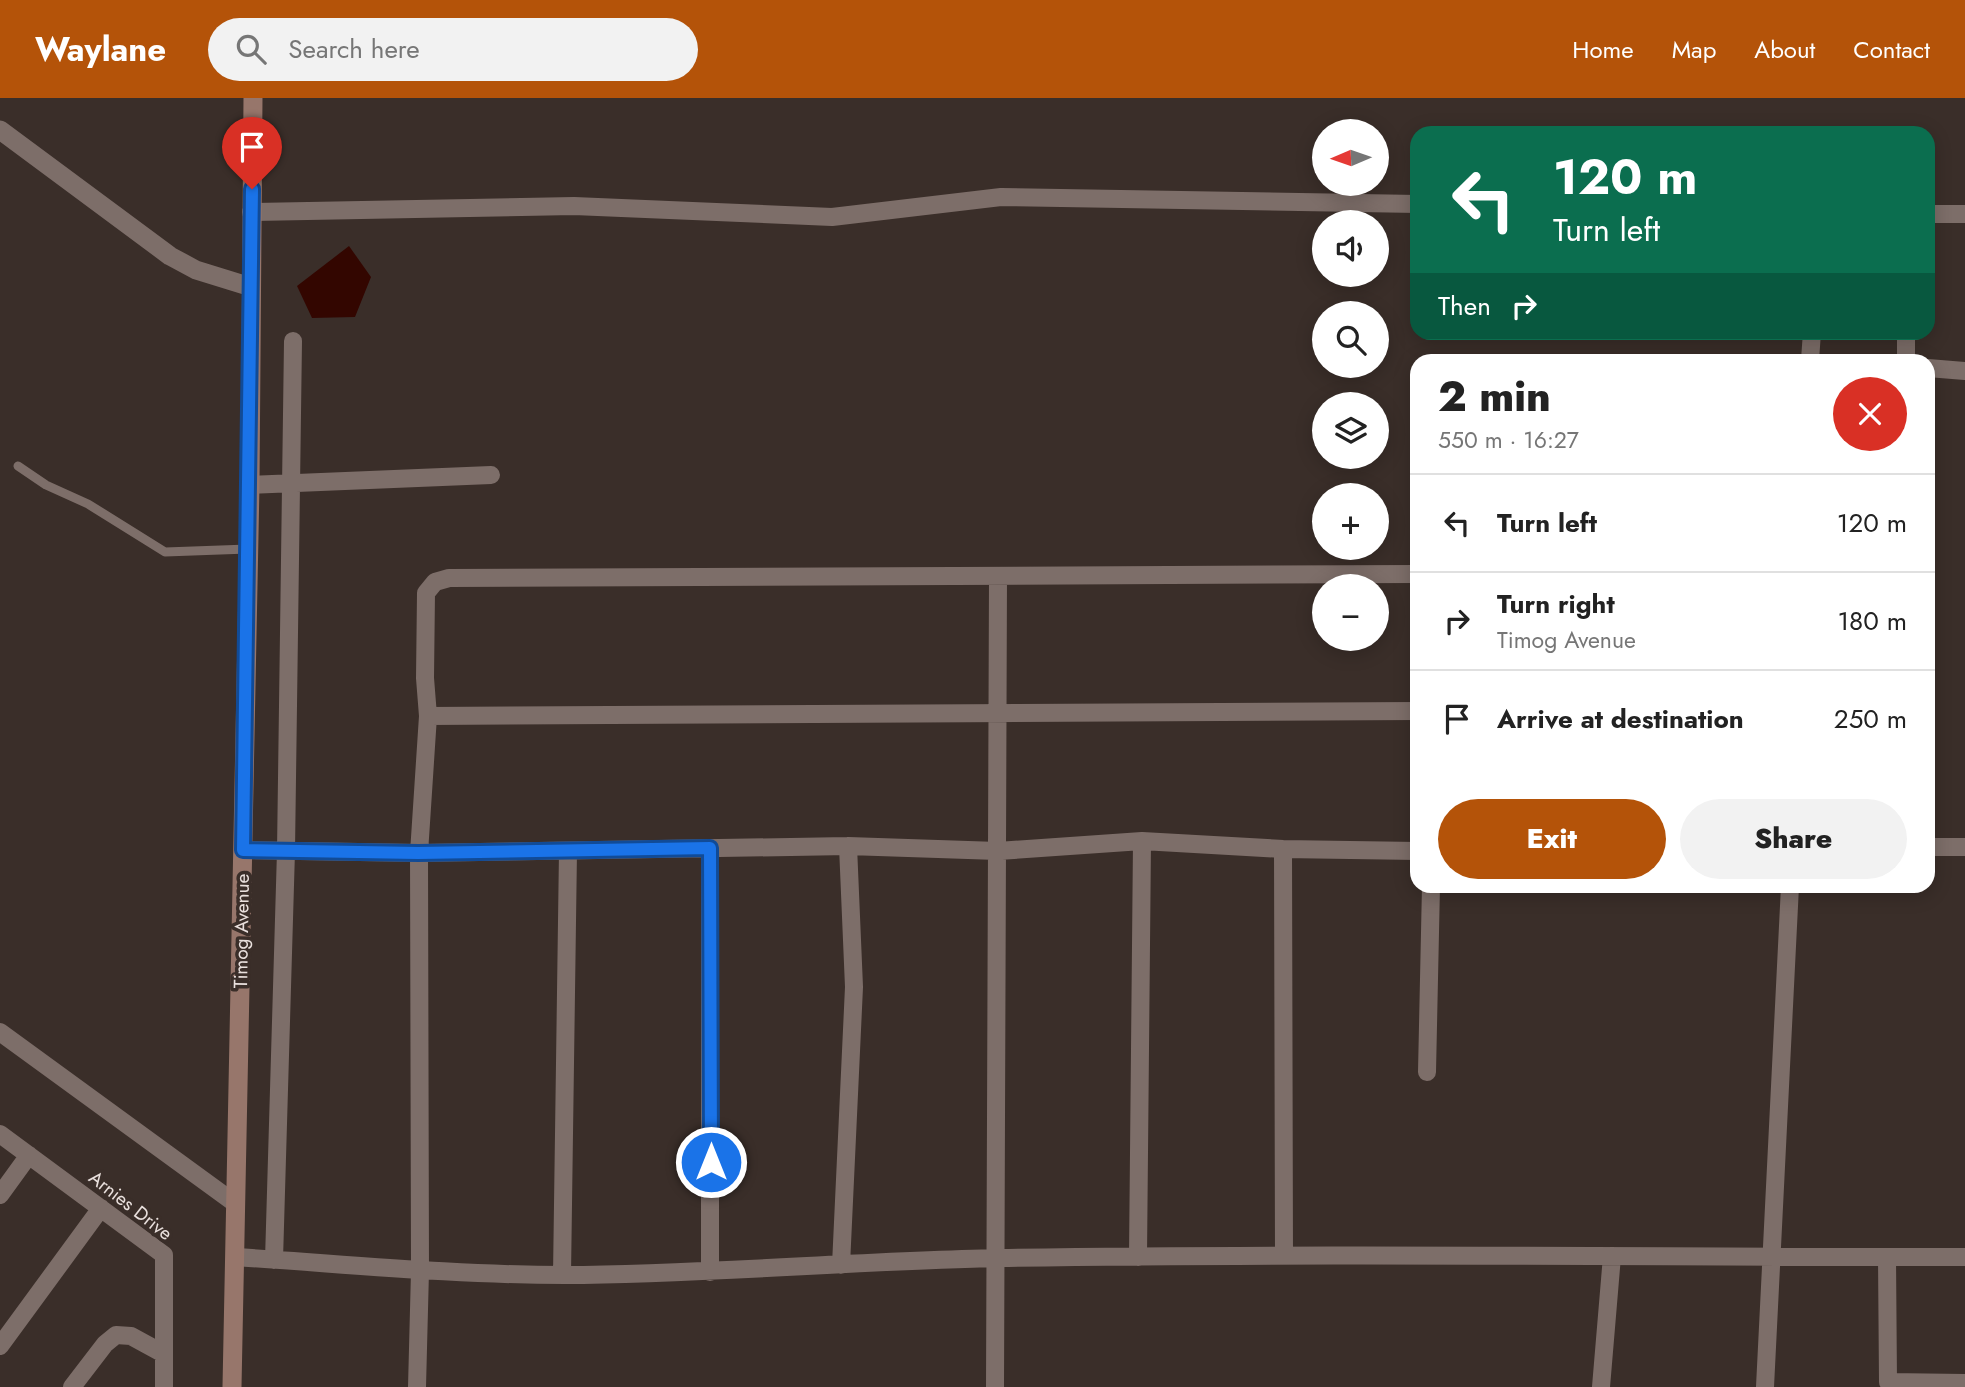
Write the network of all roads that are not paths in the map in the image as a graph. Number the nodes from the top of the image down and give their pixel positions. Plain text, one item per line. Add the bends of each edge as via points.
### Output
1 (253, 98) edge
2 (0, 130) edge
3 (1410, 204) edge
4 (251, 212) junction
5 (1935, 214) edge
6 (1965, 214) edge
7 (251, 287) junction
8 (293, 341) dead end
9 (1935, 369) edge
10 (1965, 371) edge
11 (18, 466) dead end
12 (491, 475) dead end
13 (291, 483) junction
14 (250, 485) junction
15 (249, 549) junction
16 (1410, 573) edge
17 (998, 578) junction
18 (1000, 711) junction
19 (1410, 712) edge
20 (428, 716) junction
21 (1142, 841) junction
22 (848, 846) junction
23 (1935, 847) edge
24 (1965, 847) edge
25 (710, 848) junction
26 (1283, 849) junction
27 (243, 850) junction
28 (286, 851) junction
29 (568, 851) junction
30 (998, 851) junction
31 (1410, 851) edge
32 (418, 853) junction
33 (1431, 893) edge
34 (1790, 893) edge
35 (0, 1032) edge
36 (1427, 1072) dead end
37 (0, 1134) edge
38 (29, 1155) junction
39 (0, 1195) edge
40 (236, 1204) junction
41 (101, 1208) junction
42 (1284, 1255) junction
43 (1612, 1256) junction
44 (235, 1257) junction
45 (1138, 1257) junction
46 (1770, 1257) junction
47 (1887, 1257) junction
48 (1965, 1257) edge
49 (994, 1258) junction
50 (274, 1259) junction
51 (841, 1265) junction
52 (421, 1271) junction
53 (710, 1272) junction
54 (562, 1275) junction
55 (0, 1346) edge
56 (164, 1354) junction
57 (1965, 1383) edge
58 (1888, 1385) edge
59 (72, 1387) edge
60 (164, 1387) edge
61 (232, 1387) edge
62 (417, 1387) edge
63 (995, 1387) edge
64 (1601, 1387) edge
65 (1765, 1387) edge

1 - 4 main road, Timog Avenue
2 - 7 street via 170,256 196,270
3 - 4 street via 1001,197 832,217 574,206
4 - 7 main road, Timog Avenue
5 - 6 street
7 - 14 main road, Timog Avenue
8 - 13 street
9 - 10 street
11 - 15 lane via 166,552
12 - 13 street
13 - 14 street
13 - 28 street
14 - 15 main road, Timog Avenue
15 - 27 main road, Timog Avenue
16 - 17 street
17 - 18 street
17 - 20 street via 442,579 426,593
18 - 19 street
18 - 20 street
18 - 30 street
20 - 32 street
21 - 26 street
21 - 30 street
21 - 45 street
22 - 25 street
22 - 30 street
22 - 51 street via 854,987
23 - 24 street
25 - 29 street
25 - 53 street
26 - 31 street
26 - 42 street
27 - 28 street
27 - 40 main road, Timog Avenue
28 - 32 street
28 - 50 street
29 - 32 street
29 - 54 street
30 - 49 street
32 - 52 street
33 - 36 street
34 - 46 street
35 - 40 street
37 - 38 street, Arnies Drive
38 - 39 street
38 - 41 street, Arnies Drive
40 - 44 main road, Timog Avenue
41 - 55 street
41 - 56 street, Arnies Drive via 164,1255
42 - 43 street
42 - 45 street
43 - 46 street
43 - 64 street
44 - 50 street
44 - 61 main road, Timog Avenue
45 - 49 street
46 - 47 street
46 - 65 street
47 - 48 street
47 - 58 street
49 - 51 street
49 - 63 street
50 - 52 street
51 - 53 street
52 - 54 street
52 - 62 street
53 - 54 street
56 - 59 street via 131,1336 116,1335
56 - 60 street, Arnies Drive
57 - 58 street

